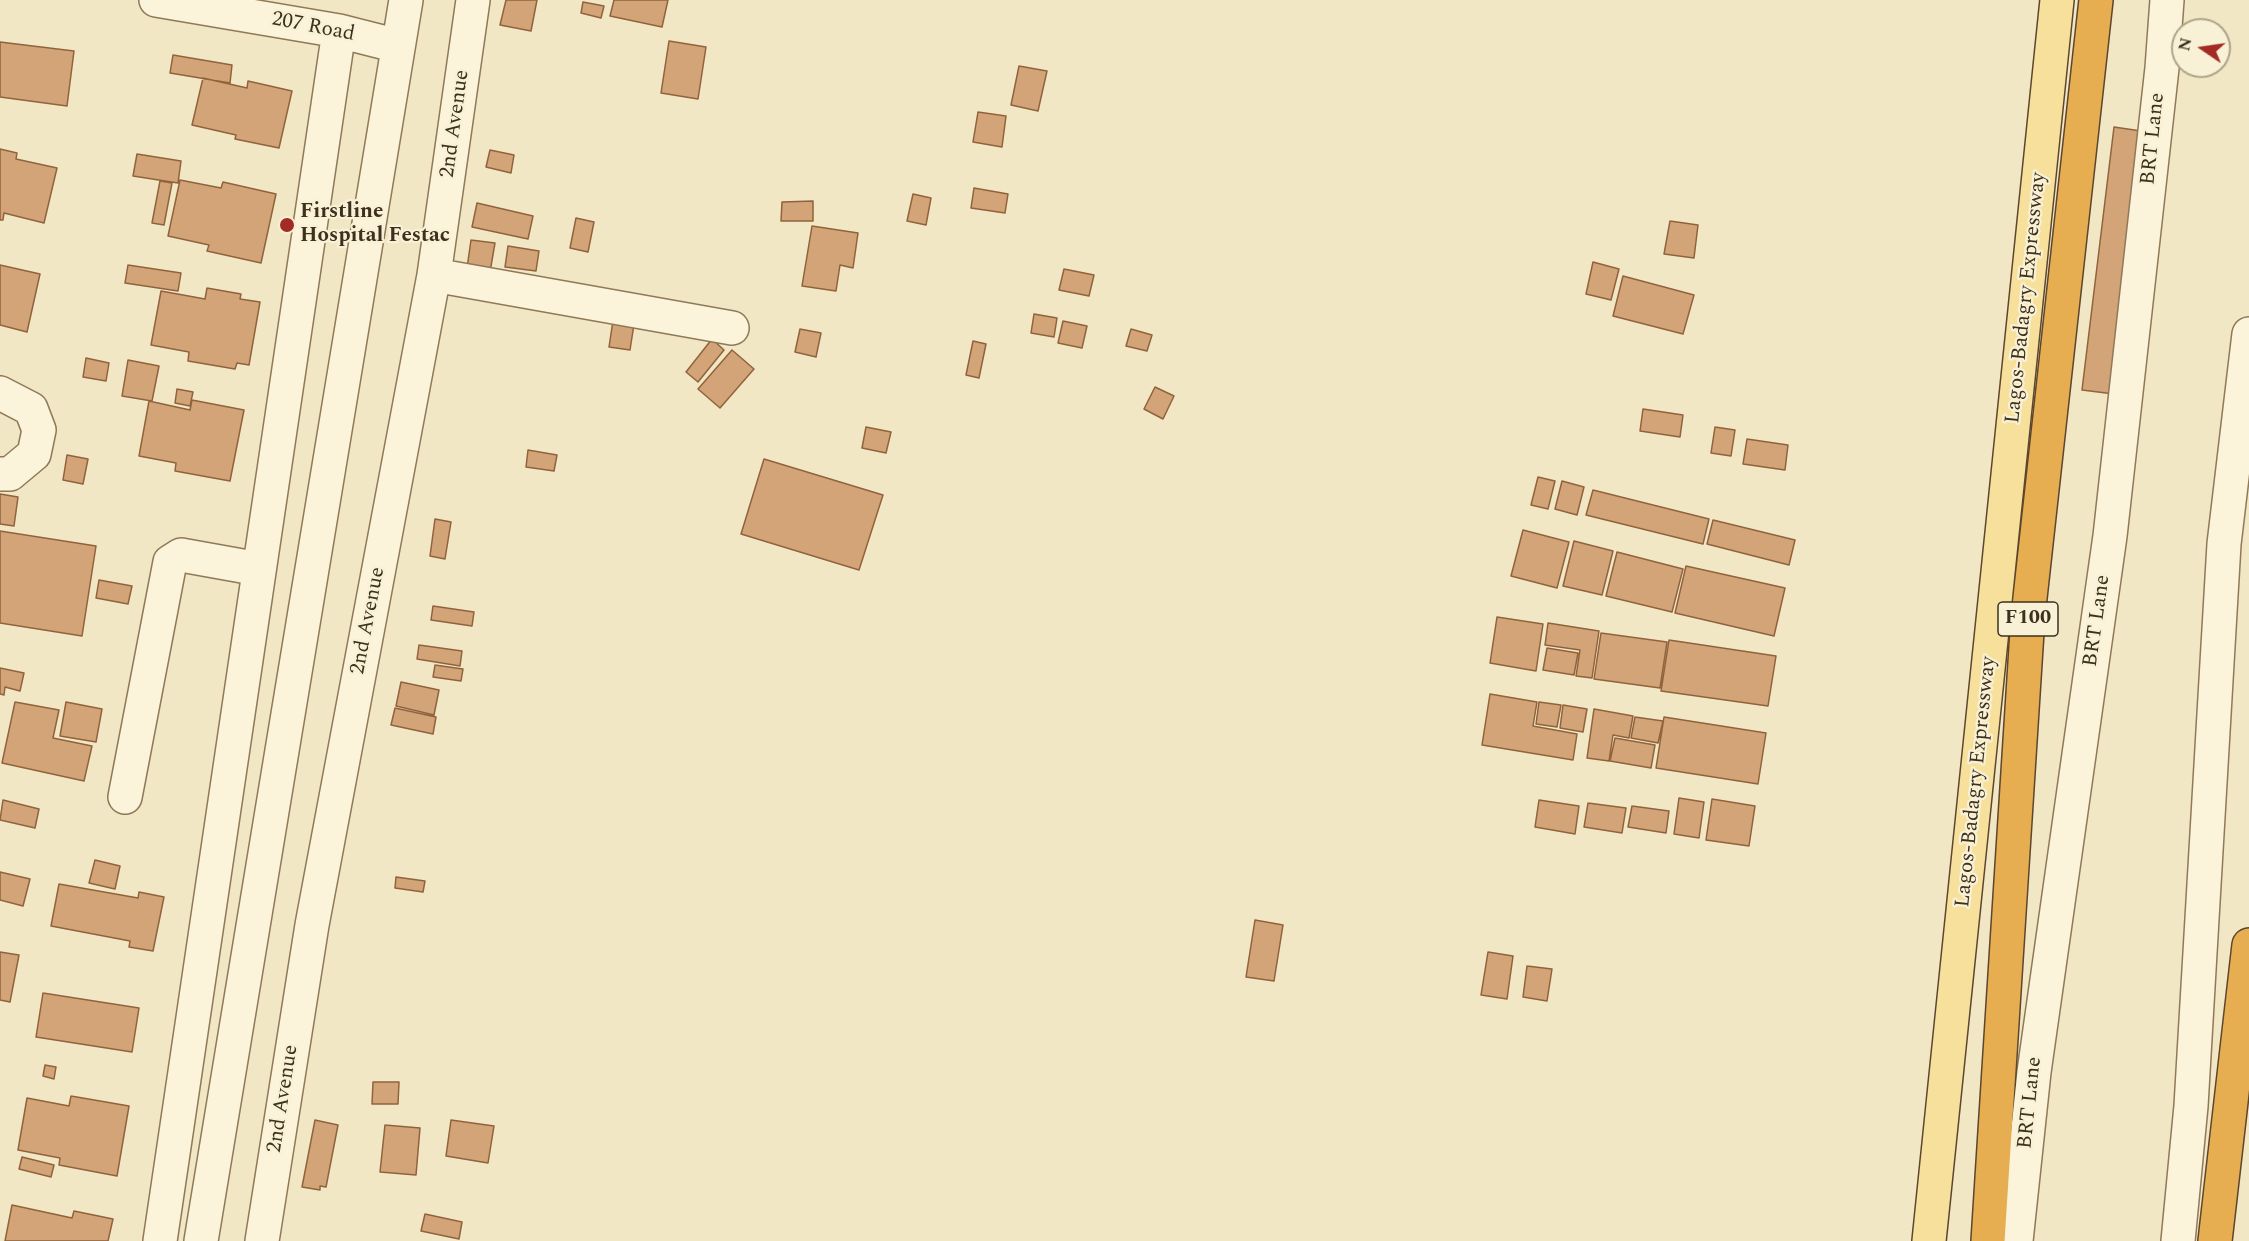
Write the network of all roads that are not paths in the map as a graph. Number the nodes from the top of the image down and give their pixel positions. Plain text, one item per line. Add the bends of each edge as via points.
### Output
1 (156, 0) edge
2 (406, 0) edge
3 (473, 0) edge
4 (2057, 0) edge
5 (2096, 0) edge
6 (2167, 0) edge
7 (339, 31) junction
8 (398, 46) junction
9 (434, 275) junction
10 (732, 328) dead end
11 (2249, 334) edge
12 (0, 393) edge
13 (0, 474) edge
14 (259, 569) junction
15 (125, 797) dead end
16 (2249, 945) edge
17 (160, 1241) edge
18 (201, 1241) edge
19 (261, 1241) edge
20 (1929, 1241) edge
21 (1988, 1241) edge
22 (2016, 1241) edge
23 (2178, 1241) edge
24 (2215, 1241) edge

1 - 7 street, 207 Road
2 - 8 street
3 - 9 street, 2nd Avenue
4 - 20 main road, Lagos-Badagry Expressway
5 - 21 highway, Lagos-Badagry Expressway / F100 via 2028,616
6 - 22 street, BRT Lane via 2110,536 2034,1072
7 - 8 street, 207 Road
7 - 14 street
8 - 18 street
9 - 10 street
9 - 19 street, 2nd Avenue via 312,925
11 - 23 street via 2224,544 2191,1106
12 - 13 street via 31,409 39,430 34,454 10,474
14 - 15 street via 181,555 170,562
14 - 17 street
16 - 24 highway

